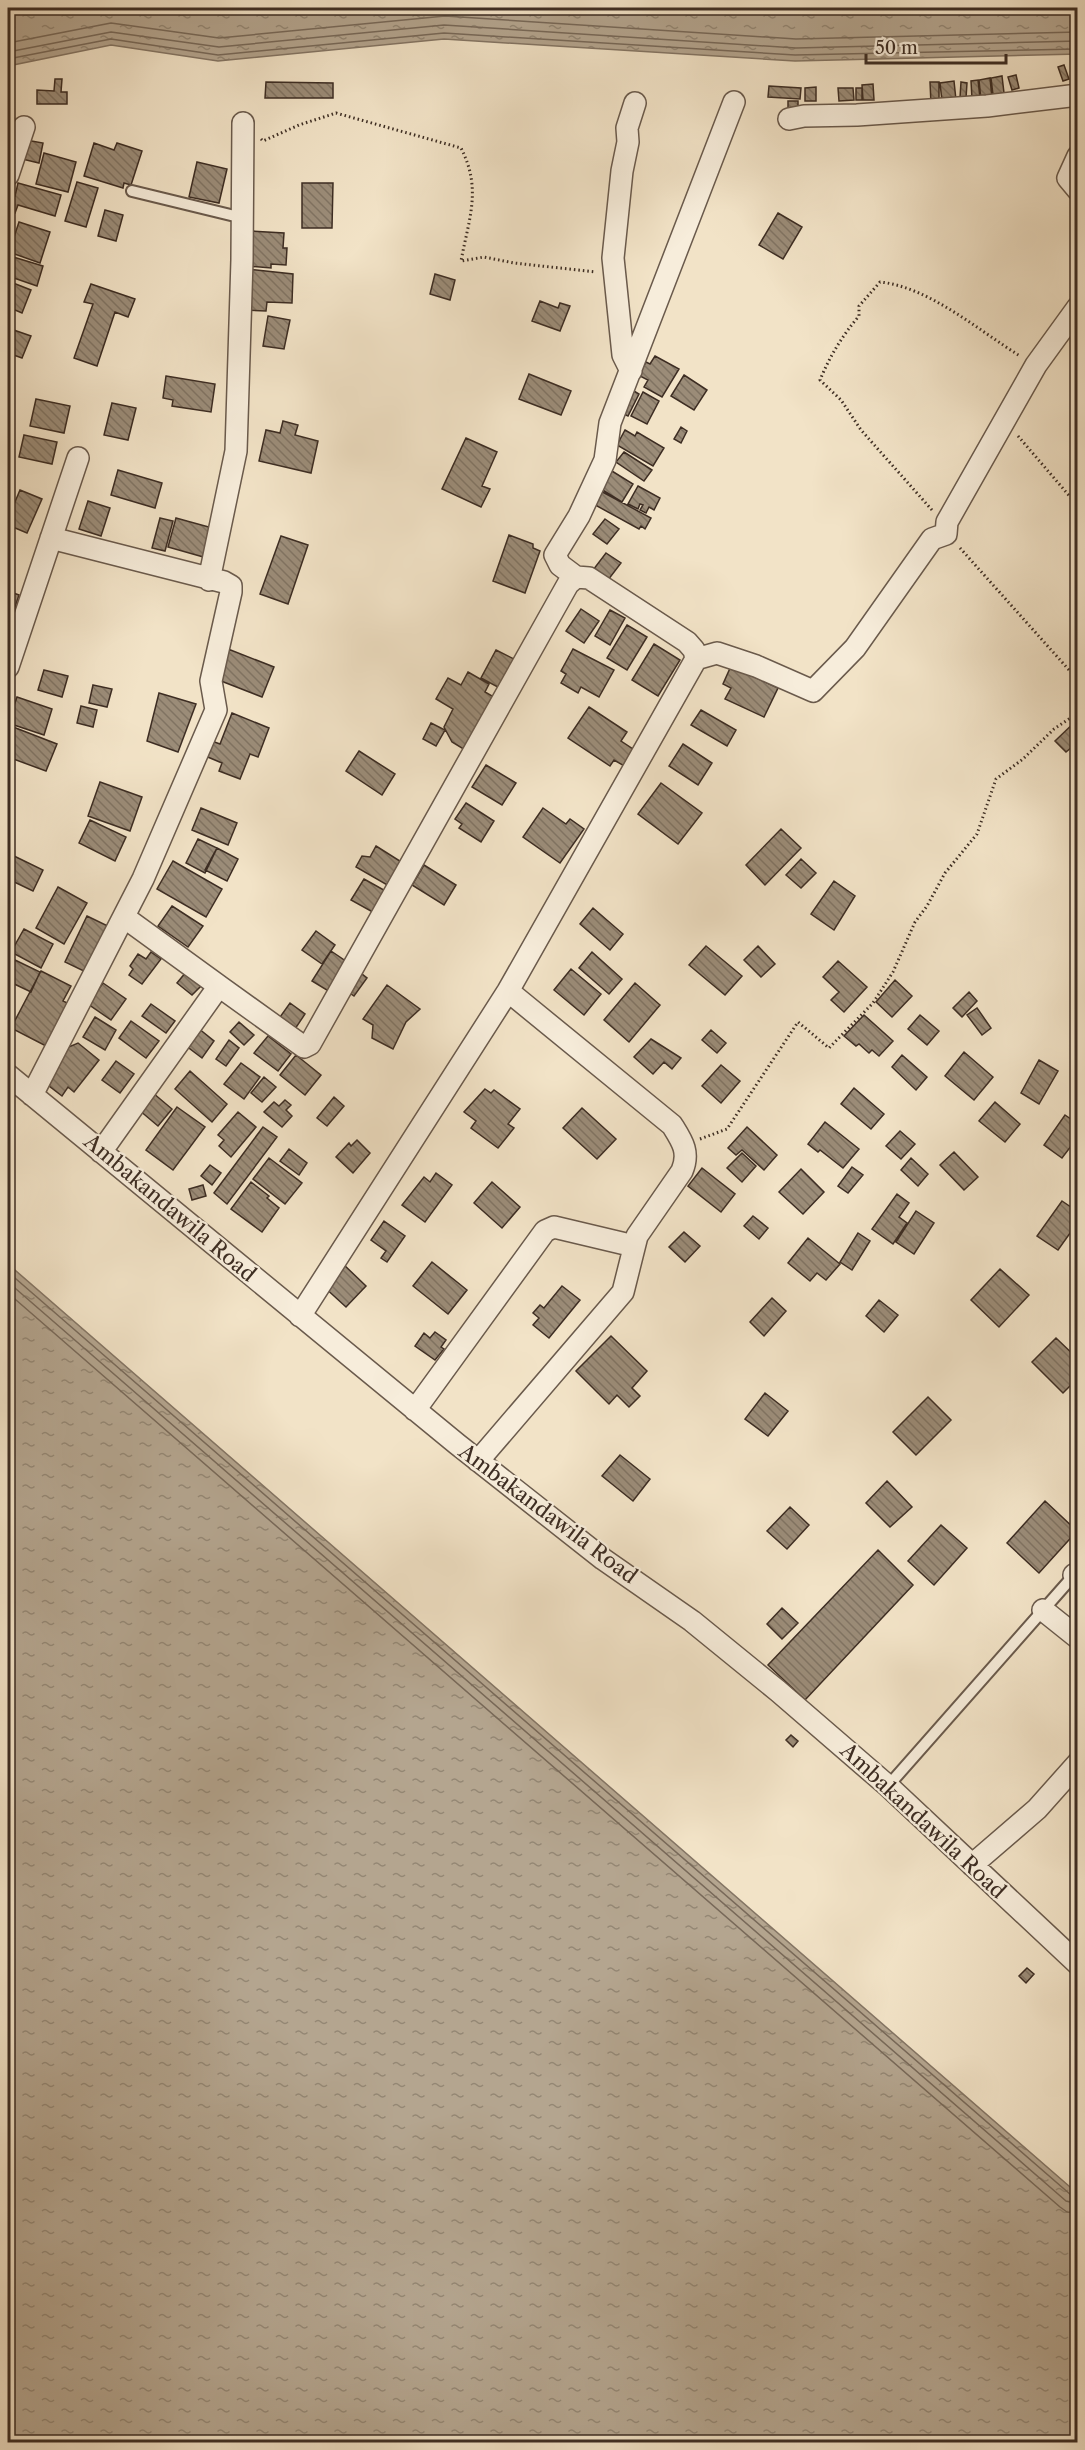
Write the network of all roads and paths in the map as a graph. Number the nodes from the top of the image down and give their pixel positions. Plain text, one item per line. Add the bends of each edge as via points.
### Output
1 (1077, 95) edge
2 (734, 102) dead end
3 (635, 103) dead end
4 (789, 119) dead end
5 (243, 123) joint
6 (24, 127) dead end
7 (1077, 156) edge
8 (8, 175) edge
9 (1077, 190) edge
10 (132, 191) dead end
11 (243, 218) junction
12 (616, 276) junction
13 (1077, 307) edge
14 (1036, 365) junction
15 (631, 371) junction
16 (1003, 423) junction
17 (78, 458) dead end
18 (1077, 506) edge
19 (947, 528) junction
20 (51, 538) junction
21 (576, 577) junction
22 (209, 580) junction
23 (696, 659) junction
24 (8, 668) edge
25 (1077, 680) edge
26 (1077, 713) edge
27 (124, 917) junction
28 (219, 986) junction
29 (508, 991) junction
30 (8, 1074) edge
31 (32, 1095) junction
32 (684, 1145) junction
33 (101, 1152) junction
34 (634, 1246) junction
35 (300, 1316) junction
36 (415, 1410) junction
37 (478, 1461) junction
38 (1076, 1575) edge
39 (1043, 1610) junction
40 (1077, 1638) edge
41 (1077, 1763) edge
42 (888, 1786) junction
43 (972, 1865) junction
44 (1077, 1964) edge

1 - 4 street via 987,106
2 - 15 street
3 - 12 street via 627,128 622,171 613,258
5 - 11 street
5 - 12 path via 263,141 336,113 461,148 470,165 474,194 460,261 484,257
6 - 8 street
7 - 9 street via 1068,178
10 - 11 lane
11 - 22 street via 236,451
12 - 15 street via 623,355
13 - 14 street
14 - 16 street
14 - 19 path via 917,291 880,282 859,306 859,316 829,357 820,380
15 - 21 street via 610,423 605,460 579,516 555,555 560,565
16 - 18 path via 1024,441
16 - 19 street
17 - 20 street
19 - 23 street via 932,539 855,648 813,691 717,653
19 - 25 path
20 - 22 street
20 - 24 street
21 - 23 street via 589,578 687,642
21 - 28 street via 568,584 310,1044 304,1047
22 - 27 street via 231,586 211,681 216,710
23 - 29 street
26 - 32 path via 996,779 977,834 945,873 873,1003 829,1048 798,1022 727,1129
27 - 28 street
27 - 31 street
28 - 33 street
29 - 32 street via 672,1125
29 - 35 street
30 - 31 street, Ambakandawila Road
31 - 33 street, Ambakandawila Road
32 - 34 street via 687,1160 682,1171
33 - 35 street, Ambakandawila Road
34 - 36 street via 554,1227 545,1231
34 - 37 street via 623,1292
35 - 36 street, Ambakandawila Road
36 - 37 street, Ambakandawila Road
37 - 42 street, Ambakandawila Road via 603,1559 692,1621
38 - 39 lane
39 - 40 street
39 - 42 lane
41 - 43 street via 1037,1809
42 - 43 street, Ambakandawila Road
43 - 44 street, Ambakandawila Road

